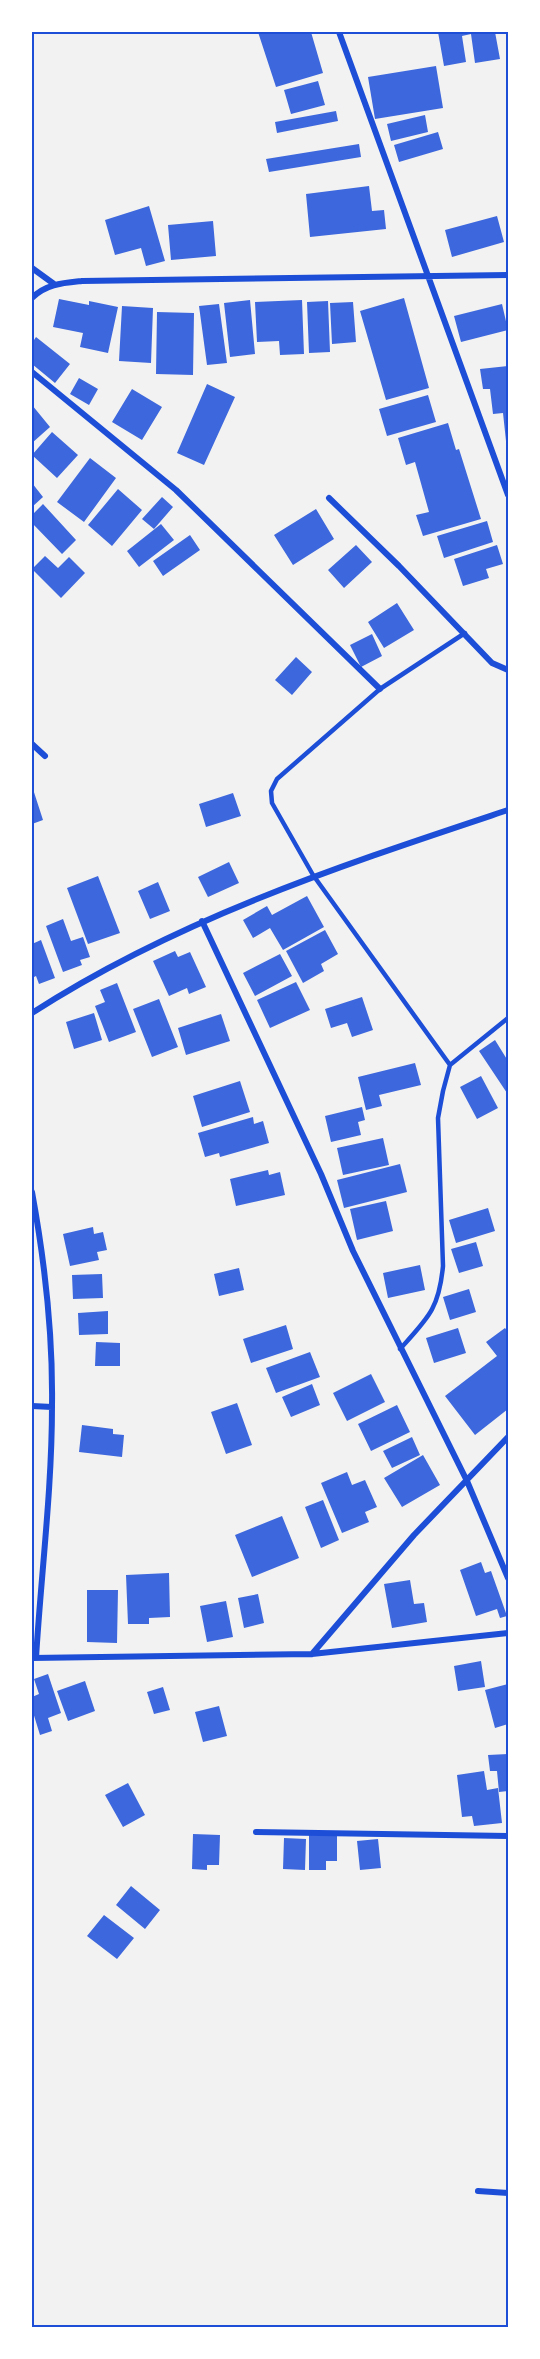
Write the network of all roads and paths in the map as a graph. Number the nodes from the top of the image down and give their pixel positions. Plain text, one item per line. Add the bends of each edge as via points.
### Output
1 (339, 32) edge
2 (32, 268) edge
3 (508, 275) edge
4 (431, 278) junction
5 (54, 284) junction
6 (32, 298) edge
7 (32, 372) edge
8 (508, 495) edge
9 (329, 498) dead end
10 (465, 633) junction
11 (508, 670) edge
12 (380, 690) junction
13 (32, 744) edge
14 (45, 756) dead end
15 (508, 810) edge
16 (313, 875) junction
17 (202, 921) junction
18 (32, 1013) edge
19 (508, 1018) edge
20 (450, 1065) junction
21 (32, 1192) edge
22 (400, 1349) junction
23 (32, 1406) edge
24 (52, 1407) junction
25 (508, 1437) edge
26 (467, 1481) junction
27 (508, 1578) edge
28 (508, 1634) edge
29 (312, 1654) junction
30 (34, 1658) edge
31 (256, 1832) dead end
32 (508, 1836) edge
33 (478, 2191) dead end
34 (508, 2193) edge

1 - 4 street
2 - 5 street
3 - 4 street
4 - 5 street via 82,280
4 - 8 street
5 - 6 street via 40,289
7 - 12 street via 176,490
9 - 10 street
10 - 11 street via 492,663
10 - 12 lane
12 - 16 lane via 278,779 271,791 272,803
13 - 14 street
15 - 16 street
16 - 17 street
16 - 20 lane
17 - 18 street via 81,981
17 - 22 street
19 - 20 lane
20 - 22 lane via 438,1118 441,1289 430,1314
21 - 24 street via 49,1320
22 - 26 street
23 - 24 street
24 - 30 street
25 - 26 street
26 - 27 street
26 - 29 street via 399,1551
28 - 29 street
29 - 30 street
31 - 32 street
33 - 34 street

